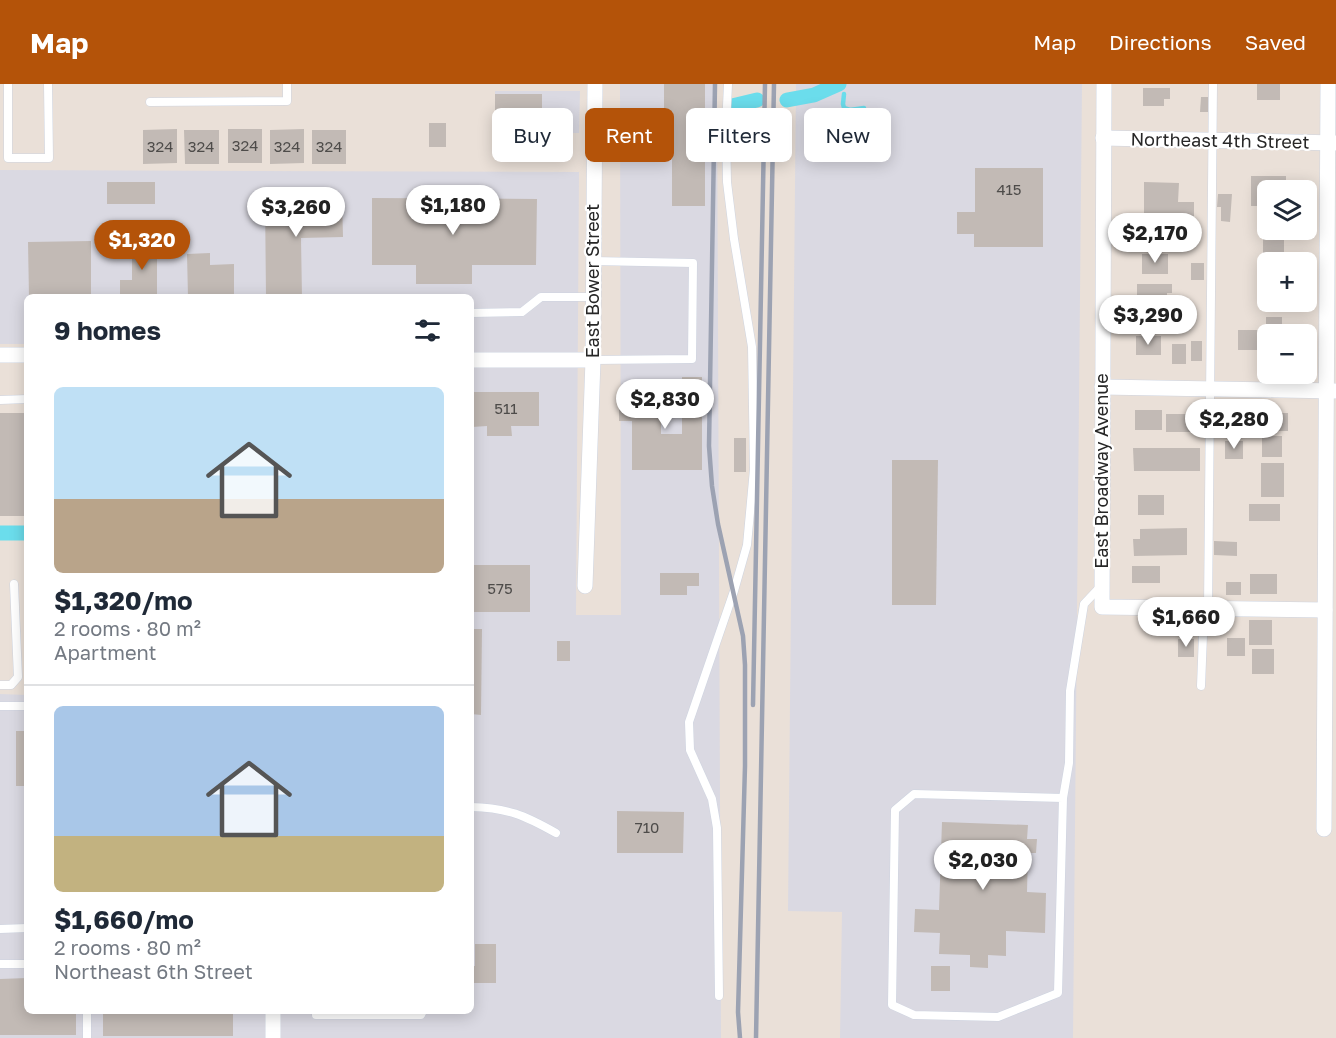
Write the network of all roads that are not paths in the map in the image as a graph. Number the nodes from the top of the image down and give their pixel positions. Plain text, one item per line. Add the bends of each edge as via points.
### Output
1 (8, 84) edge
2 (48, 84) edge
3 (287, 84) edge
4 (595, 84) edge
5 (728, 84) edge
6 (1104, 84) edge
7 (1213, 84) edge
8 (1328, 84) edge
9 (150, 102) dead end
10 (1103, 138) junction
11 (1213, 141) junction
12 (1332, 143) edge
13 (593, 261) junction
14 (593, 297) junction
15 (474, 312) edge
16 (0, 355) edge
17 (24, 355) edge
18 (474, 360) edge
19 (593, 360) junction
20 (1102, 387) junction
21 (1210, 389) junction
22 (1331, 391) edge
23 (24, 399) edge
24 (0, 400) edge
25 (14, 584) dead end
26 (1102, 585) junction
27 (585, 586) dead end
28 (1206, 609) junction
29 (1325, 610) junction
30 (0, 685) edge
31 (1201, 686) dead end
32 (0, 706) edge
33 (24, 706) edge
34 (1063, 798) junction
35 (1330, 799) edge
36 (474, 807) edge
37 (1324, 829) dead end
38 (556, 833) dead end
39 (24, 928) edge
40 (0, 929) edge
41 (0, 964) edge
42 (24, 964) edge
43 (719, 996) dead end
44 (87, 1014) edge
45 (273, 1014) edge
46 (316, 1014) edge
47 (422, 1014) edge
48 (87, 1038) edge
49 (273, 1038) edge

1 - 2 lane via 8,158 49,158
3 - 9 lane via 287,101
4 - 13 street, East Bower Street
5 - 43 lane via 727,182 752,347 754,469 747,545 689,722 690,750 712,799 717,828
6 - 10 street, East Broadway Avenue
7 - 11 lane
8 - 12 street
10 - 11 street, Northeast 4th Street
10 - 20 street, East Broadway Avenue
11 - 12 street, Northeast 4th Street
11 - 21 lane
12 - 22 street
13 - 14 street, East Bower Street
13 - 19 lane via 693,263 693,273 692,359
14 - 15 lane via 541,297 522,312
14 - 19 street, East Bower Street
16 - 17 street
18 - 19 street
19 - 27 street, East Bower Street
20 - 21 street
20 - 26 street, East Broadway Avenue
21 - 22 street
21 - 28 lane
22 - 29 street
23 - 24 lane
25 - 30 lane via 18,677 11,685
26 - 28 street, East Broadway Avenue via 1102,607
26 - 34 lane via 1084,604 1080,624 1070,691 1069,763
28 - 29 street
28 - 31 lane
29 - 35 street
32 - 33 lane
34 - 34 lane via 1058,993 998,1017 914,1015 892,1005 895,810 914,794
35 - 37 street
36 - 38 lane via 495,807 524,815
39 - 40 lane
41 - 42 lane
44 - 48 lane
45 - 49 street
46 - 47 lane

